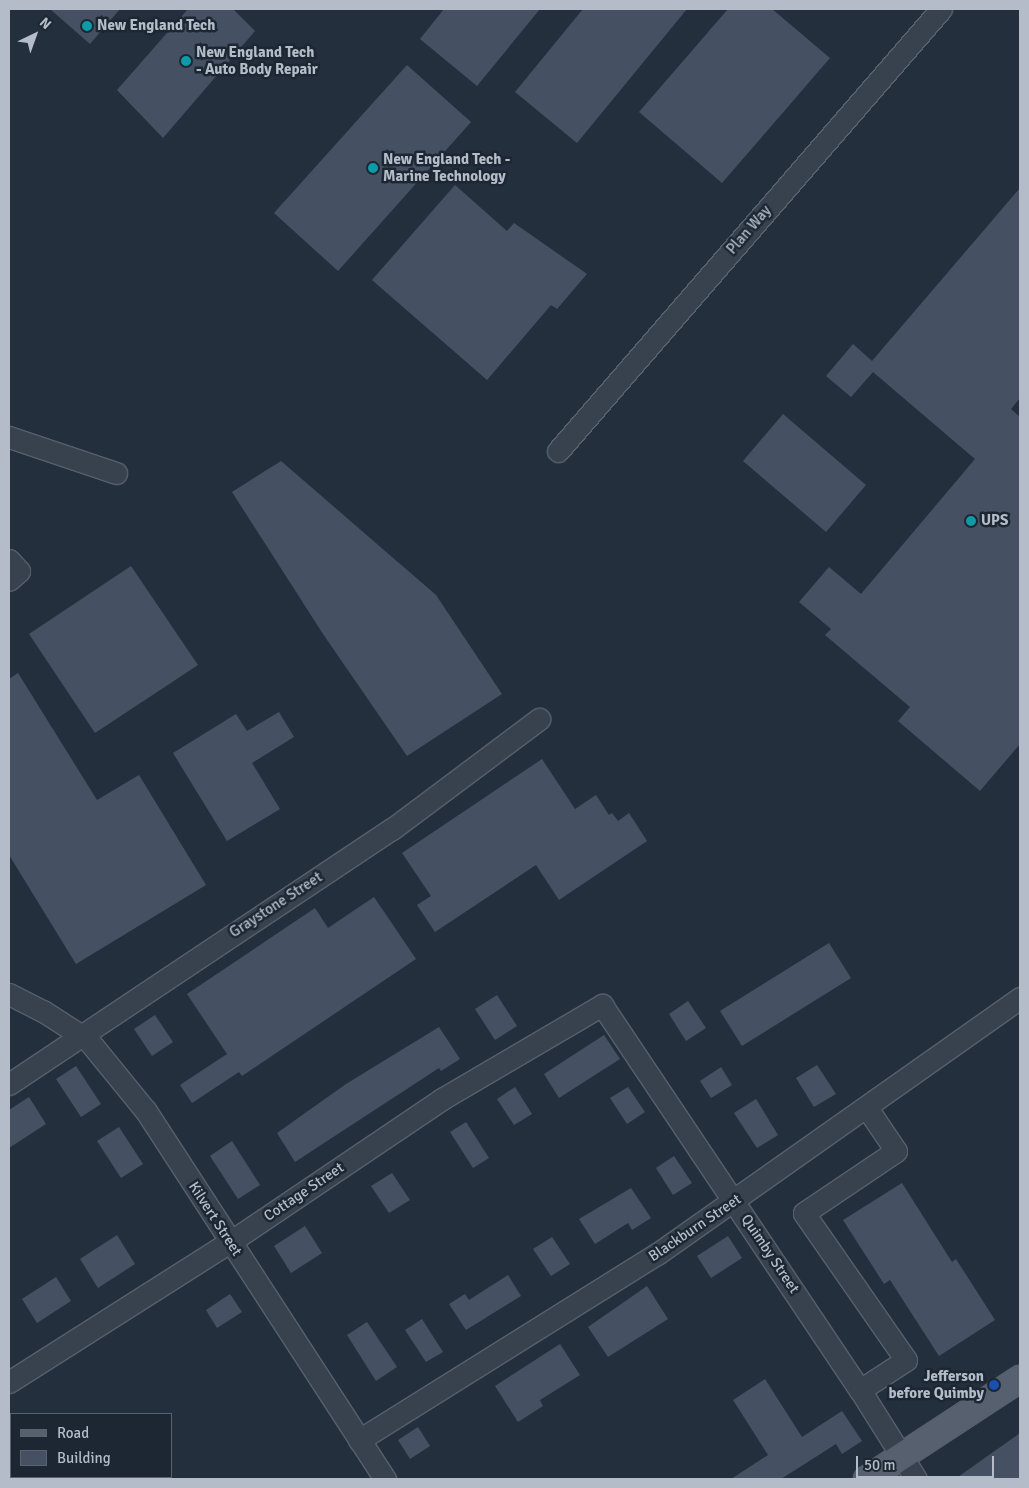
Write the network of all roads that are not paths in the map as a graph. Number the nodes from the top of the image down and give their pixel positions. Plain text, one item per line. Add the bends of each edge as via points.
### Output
1 (941, 9) edge
2 (9, 437) edge
3 (558, 451) dead end
4 (116, 473) dead end
5 (9, 560) edge
6 (9, 580) edge
7 (539, 719) dead end
8 (9, 994) edge
9 (1020, 998) edge
10 (602, 1005) joint
11 (80, 1035) junction
12 (9, 1084) edge
13 (867, 1108) junction
14 (735, 1202) junction
15 (230, 1242) junction
16 (1020, 1379) edge
17 (9, 1382) edge
18 (860, 1390) junction
19 (359, 1440) junction
20 (901, 1456) junction
21 (385, 1479) edge
22 (867, 1479) edge
23 (916, 1479) edge

1 - 3 street, Plan Way
2 - 4 street
5 - 6 street via 19,571
7 - 11 street, Graystone Street via 392,829
8 - 11 street, Kilvert Street
9 - 13 street, Blackburn Street
10 - 14 street, Quimby Street
10 - 15 street, Cottage Street via 442,1099
11 - 12 street, Graystone Street
11 - 15 street, Kilvert Street via 101,1054 146,1111
13 - 14 street, Blackburn Street
13 - 18 street via 896,1151 804,1213 906,1360
14 - 18 street, Quimby Street
14 - 19 street, Blackburn Street
15 - 17 street, Cottage Street
15 - 19 street, Kilvert Street
16 - 20 main road
18 - 20 street, Quimby Street
19 - 21 street, Kilvert Street
20 - 22 main road
20 - 23 street, Quimby Street

